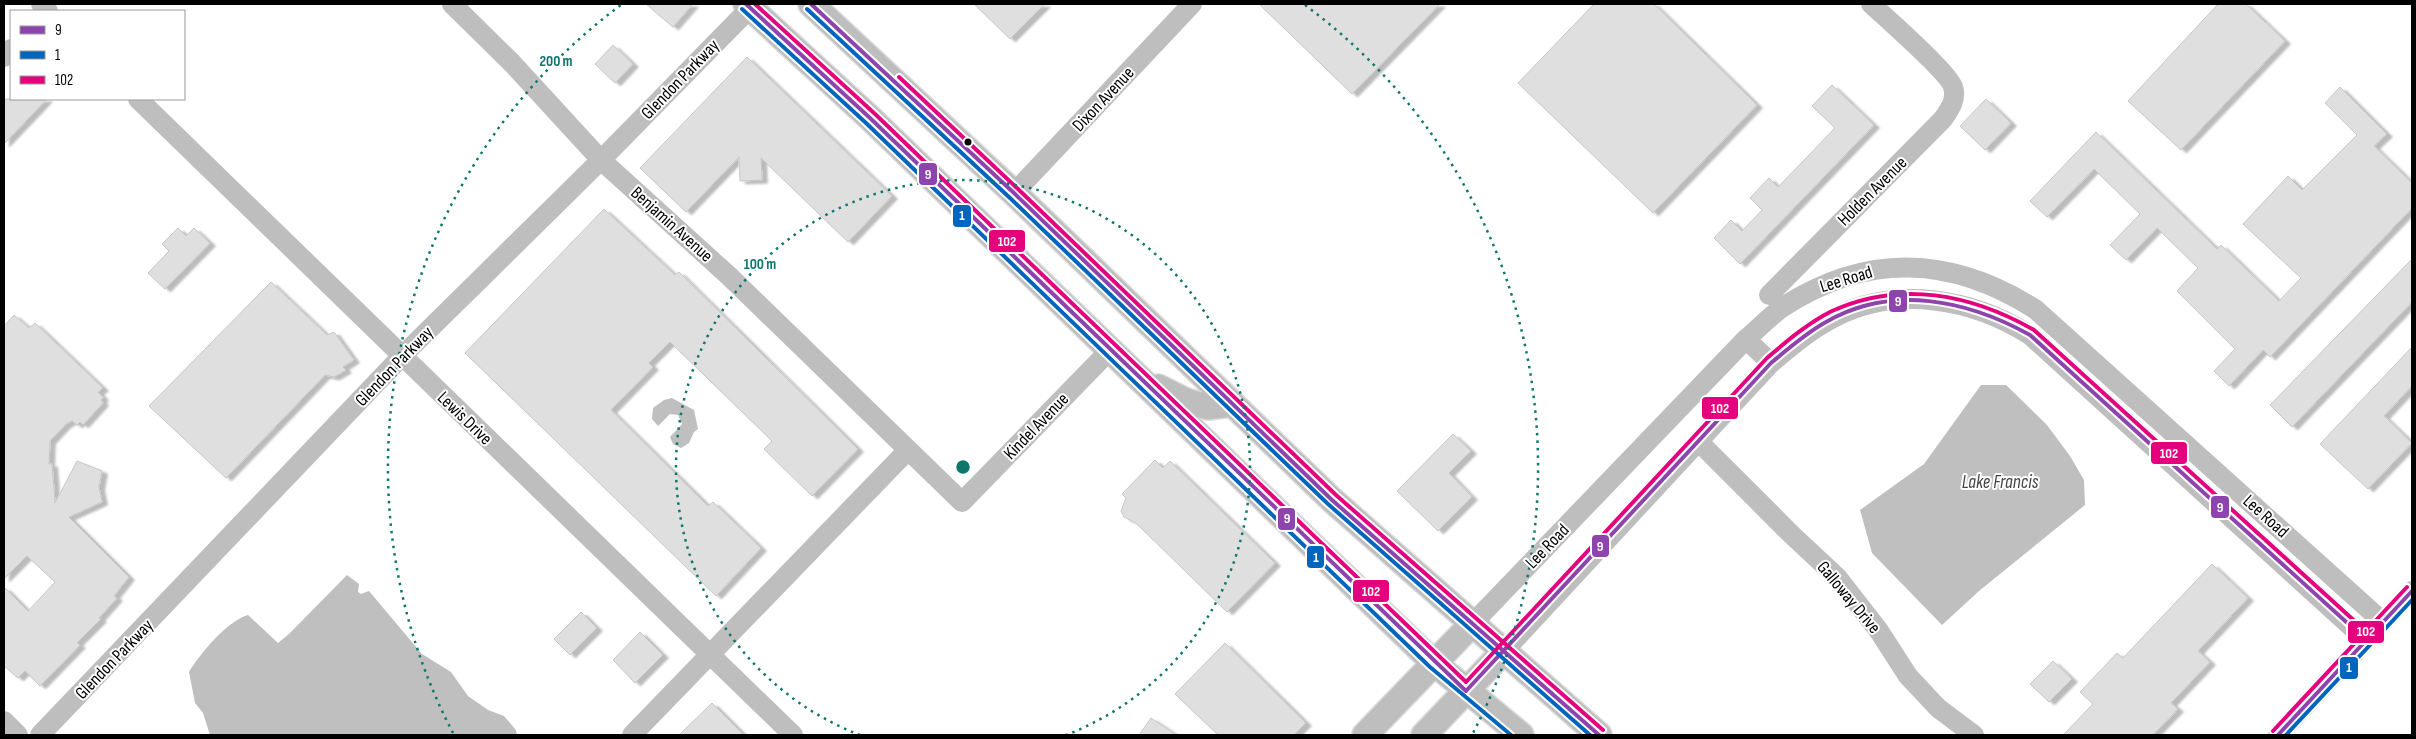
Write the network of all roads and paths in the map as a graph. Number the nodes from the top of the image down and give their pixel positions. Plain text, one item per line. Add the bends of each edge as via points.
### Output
1 (452, 4) edge
2 (811, 4) edge
3 (1192, 4) edge
4 (1871, 4) edge
5 (750, 5) edge
6 (139, 100) edge
7 (601, 160) junction
8 (1014, 193) junction
9 (1769, 295) dead end
10 (1746, 339) junction
11 (1110, 350) junction
12 (402, 356) junction
13 (1771, 363) junction
14 (1139, 378) junction
15 (1231, 404) junction
16 (2140, 404) junction
17 (2125, 420) junction
18 (1698, 440) junction
19 (908, 450) junction
20 (962, 502) joint
21 (2412, 591) edge
22 (2383, 622) junction
23 (1473, 623) junction
24 (2366, 640) junction
25 (1504, 650) junction
26 (710, 655) junction
27 (1434, 663) junction
28 (1466, 691) junction
29 (4, 721) edge
30 (18, 735) edge
31 (40, 735) edge
32 (632, 735) edge
33 (793, 735) edge
34 (1365, 735) edge
35 (1424, 735) edge
36 (1521, 735) edge
37 (1599, 735) edge
38 (1974, 735) edge
39 (2278, 735) edge

1 - 7 street, Benjamin Avenue via 512,63
2 - 8 main road
3 - 8 street, Dixon Avenue
4 - 9 street, Holden Avenue via 1949,78 1955,96 1951,108
5 - 7 street, Glendon Parkway
5 - 11 main road
6 - 12 street, Lewis Drive
7 - 12 street, Glendon Parkway
7 - 19 street, Benjamin Avenue via 729,276
8 - 15 main road
10 - 13 street
10 - 16 street, Lee Road via 1781,308 1847,275 1913,267 1947,271 1984,281 2035,309
10 - 23 street, Lee Road
11 - 14 main road
11 - 20 street, Kindel Avenue
12 - 26 street, Lewis Drive
12 - 31 street, Glendon Parkway
13 - 17 street, Lee Road via 1808,333 1836,316 1871,303 1906,299 1942,301 1974,308 2022,330
13 - 18 street, Lee Road
14 - 15 main road via 1186,401 1208,407
14 - 27 main road
15 - 23 main road via 1332,500
16 - 17 street
16 - 22 street, Lee Road
17 - 24 street, Lee Road
18 - 25 street, Lee Road
18 - 38 street, Galloway Drive via 1837,577 1879,631 1908,676 1938,708
19 - 20 street, Benjamin Avenue
19 - 26 street
21 - 22 street
22 - 24 street
23 - 25 main road
23 - 27 main road, Lee Road
24 - 39 street
25 - 28 main road, Lee Road
25 - 37 main road
26 - 32 street
26 - 33 street, Lewis Drive
27 - 28 main road
27 - 34 main road, Lee Road
28 - 35 main road, Lee Road
28 - 36 main road
29 - 30 street

